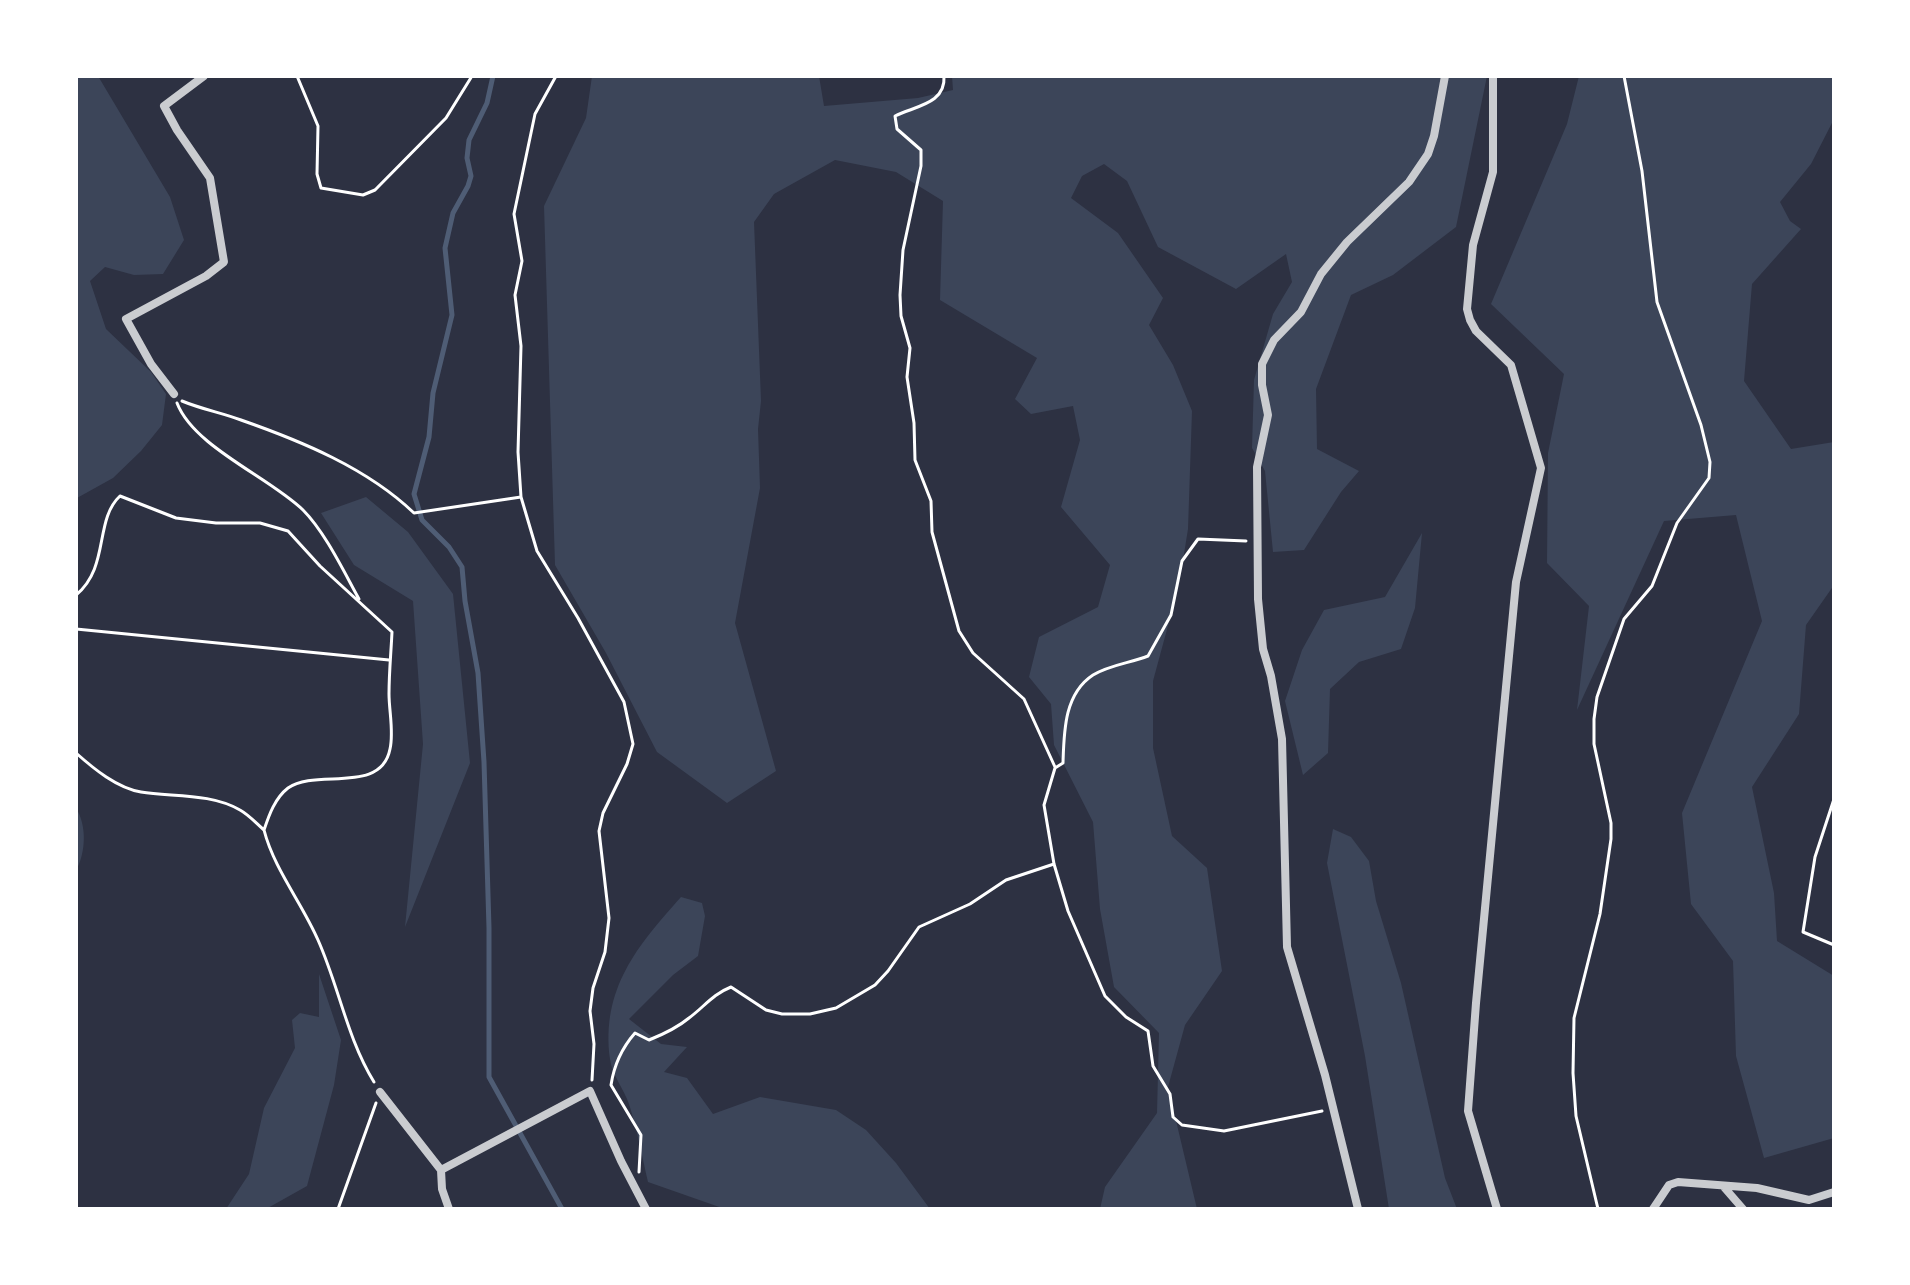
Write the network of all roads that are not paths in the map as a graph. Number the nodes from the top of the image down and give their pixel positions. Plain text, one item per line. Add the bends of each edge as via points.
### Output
1 (204, 76) edge
2 (1445, 76) edge
3 (1493, 76) edge
4 (174, 394) road end
5 (380, 1092) road end
6 (441, 1170) junction
7 (1723, 1186) junction
8 (1834, 1192) edge
9 (449, 1209) edge
10 (646, 1209) edge
11 (1358, 1209) edge
12 (1497, 1209) edge
13 (1653, 1209) edge
14 (1743, 1209) edge

1 - 4 street via 164,106 210,178 224,262 126,319
2 - 11 street via 1428,154 1402,190 1321,274 1301,312 1274,340 1262,364 1268,415 1257,467 1260,625 1282,739 1287,947
3 - 12 street via 1493,172 1473,245 1467,309 1476,331 1511,365 1541,468 1515,597 1468,1111
5 - 6 street
6 - 9 street
6 - 10 street via 590,1091
7 - 8 street via 1809,1200
7 - 13 street via 1678,1182 1669,1185
7 - 14 street

